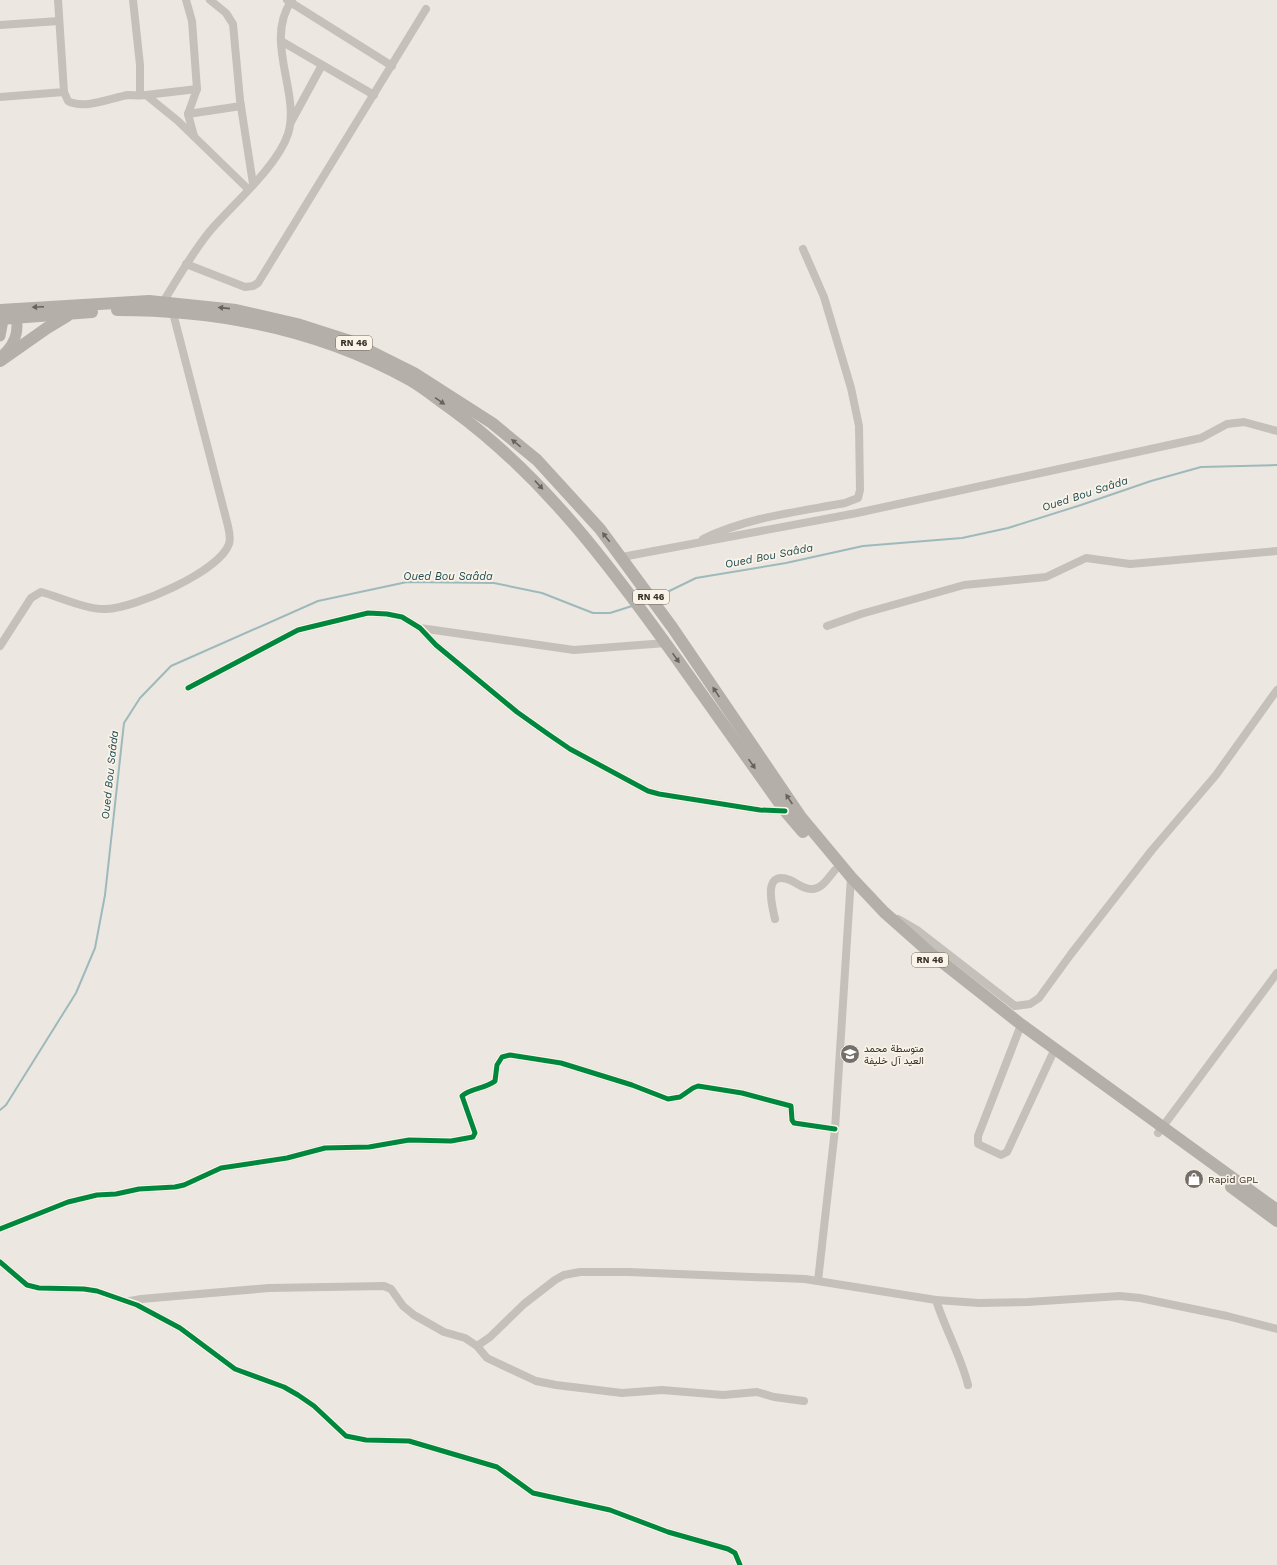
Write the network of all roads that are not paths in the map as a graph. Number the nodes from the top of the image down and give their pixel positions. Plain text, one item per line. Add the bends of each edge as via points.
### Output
1 (58, 0) edge
2 (134, 0) edge
3 (186, 0) edge
4 (210, 0) edge
5 (290, 1) edge
6 (426, 9) dead end
7 (59, 21) junction
8 (0, 25) edge
9 (281, 41) junction
10 (322, 64) junction
11 (392, 66) junction
12 (197, 89) junction
13 (64, 92) junction
14 (143, 94) junction
15 (374, 95) junction
16 (0, 97) edge
17 (241, 106) junction
18 (188, 114) junction
19 (290, 123) junction
20 (194, 137) junction
21 (250, 187) junction
22 (803, 249) dead end
23 (186, 264) junction
24 (163, 302) junction
25 (173, 313) junction
26 (7, 314) edge
27 (73, 314) junction
28 (0, 336) edge
29 (0, 359) edge
30 (1277, 431) edge
31 (692, 545) junction
32 (1277, 551) edge
33 (622, 557) junction
34 (827, 626) dead end
35 (420, 628) junction
36 (666, 643) junction
37 (0, 646) edge
38 (188, 688) dead end
39 (1277, 690) edge
40 (785, 811) junction
41 (835, 870) junction
42 (850, 882) junction
43 (884, 912) junction
44 (776, 919) dead end
45 (1277, 973) edge
46 (1019, 1030) junction
47 (1052, 1055) junction
48 (835, 1129) junction
49 (1160, 1130) junction
50 (1277, 1210) edge
51 (1277, 1221) edge
52 (0, 1229) edge
53 (0, 1262) edge
54 (818, 1281) junction
55 (936, 1300) junction
56 (130, 1302) junction
57 (1277, 1330) edge
58 (477, 1346) junction
59 (968, 1385) dead end
60 (804, 1401) dead end
61 (740, 1565) edge

1 - 7 street
2 - 14 street
3 - 12 street via 192,21
4 - 17 street via 226,13 233,24
5 - 9 street via 282,27
5 - 11 street
6 - 11 street
7 - 8 street
7 - 13 street
9 - 10 street
9 - 19 street
10 - 15 street
10 - 19 street
11 - 15 street
12 - 14 street
12 - 18 street
13 - 14 street via 68,101 80,105
13 - 16 street
14 - 20 street via 161,106
15 - 23 street via 258,283 245,287
17 - 18 street
17 - 21 street
18 - 20 street
19 - 21 street via 288,134 274,161
20 - 21 street
21 - 23 street via 210,231
22 - 31 street via 824,297 851,388 859,426 858,498 846,504 759,518 726,528
23 - 24 street
24 -> 26 main road, RN 46 via 149,301
33 -> 24 main road, RN 46 via 537,460 492,423 414,373 350,341 297,324 236,310
25 - 27 main road, RN 46 via 110,310
25 -> 36 main road, RN 46 via 238,319 298,334 344,348 412,381 482,431 555,501 621,582
25 - 37 street via 228,526 229,544 206,569 160,594 125,606 105,609 38,593
26 - 27 main road, RN 46
26 - 28 main road
26 - 29 main road via 18,326 15,341
27 - 29 main road
30 - 31 street via 1244,422 1227,424 1201,438 864,511
31 - 33 street
32 - 34 street via 1130,564 1086,558 1046,577 964,585
42 -> 33 main road, RN 46 via 801,817
35 - 36 street via 574,650
35 - 38 street via 402,618 380,614 368,614 312,626 286,636
35 - 40 street via 436,645 517,712 570,749 648,791 760,810
36 -> 40 main road, RN 46
39 - 43 street via 1216,775 1152,850 1039,998 1030,1004 1015,1006 917,930
40 - 41 main road, RN 46
41 - 42 main road, RN 46
41 - 44 street via 821,886 814,889 806,889 785,879 776,880 770,892
42 - 43 main road, RN 46
42 - 46 main road, RN 46 via 891,928
42 - 48 street
43 - 49 main road, RN 46 via 928,951
45 - 49 street
46 - 47 main road, RN 46
46 - 47 street via 978,1136 978,1144 981,1147 1001,1155 1007,1152
47 - 49 main road, RN 46
48 - 52 street via 794,1123 791,1106 742,1093 698,1086 680,1097 668,1099 561,1063 502,1056 495,1081 462,1096 475,1134 473,1137 451,1141 409,1140 369,1147 325,1148 287,1158 221,1168 175,1187 139,1189 68,1202
48 - 54 street
49 - 50 main road, RN 46
49 - 51 main road, RN 46
53 - 56 street via 28,1285 39,1288 84,1289 107,1293
54 - 55 street
54 - 58 street via 628,1272 564,1274 524,1304
55 - 57 street via 979,1303 1120,1296 1227,1316
55 - 59 street
56 - 58 street via 269,1288 384,1286 391,1289 403,1306 414,1315 444,1332 465,1338
56 - 61 street via 180,1328 235,1369 284,1387 298,1395 314,1406 346,1436 366,1440 409,1441 491,1465 533,1493 610,1510 668,1532 728,1549 735,1553
58 - 60 street via 494,1363 536,1381 556,1385 608,1392 662,1390 709,1395 757,1392

